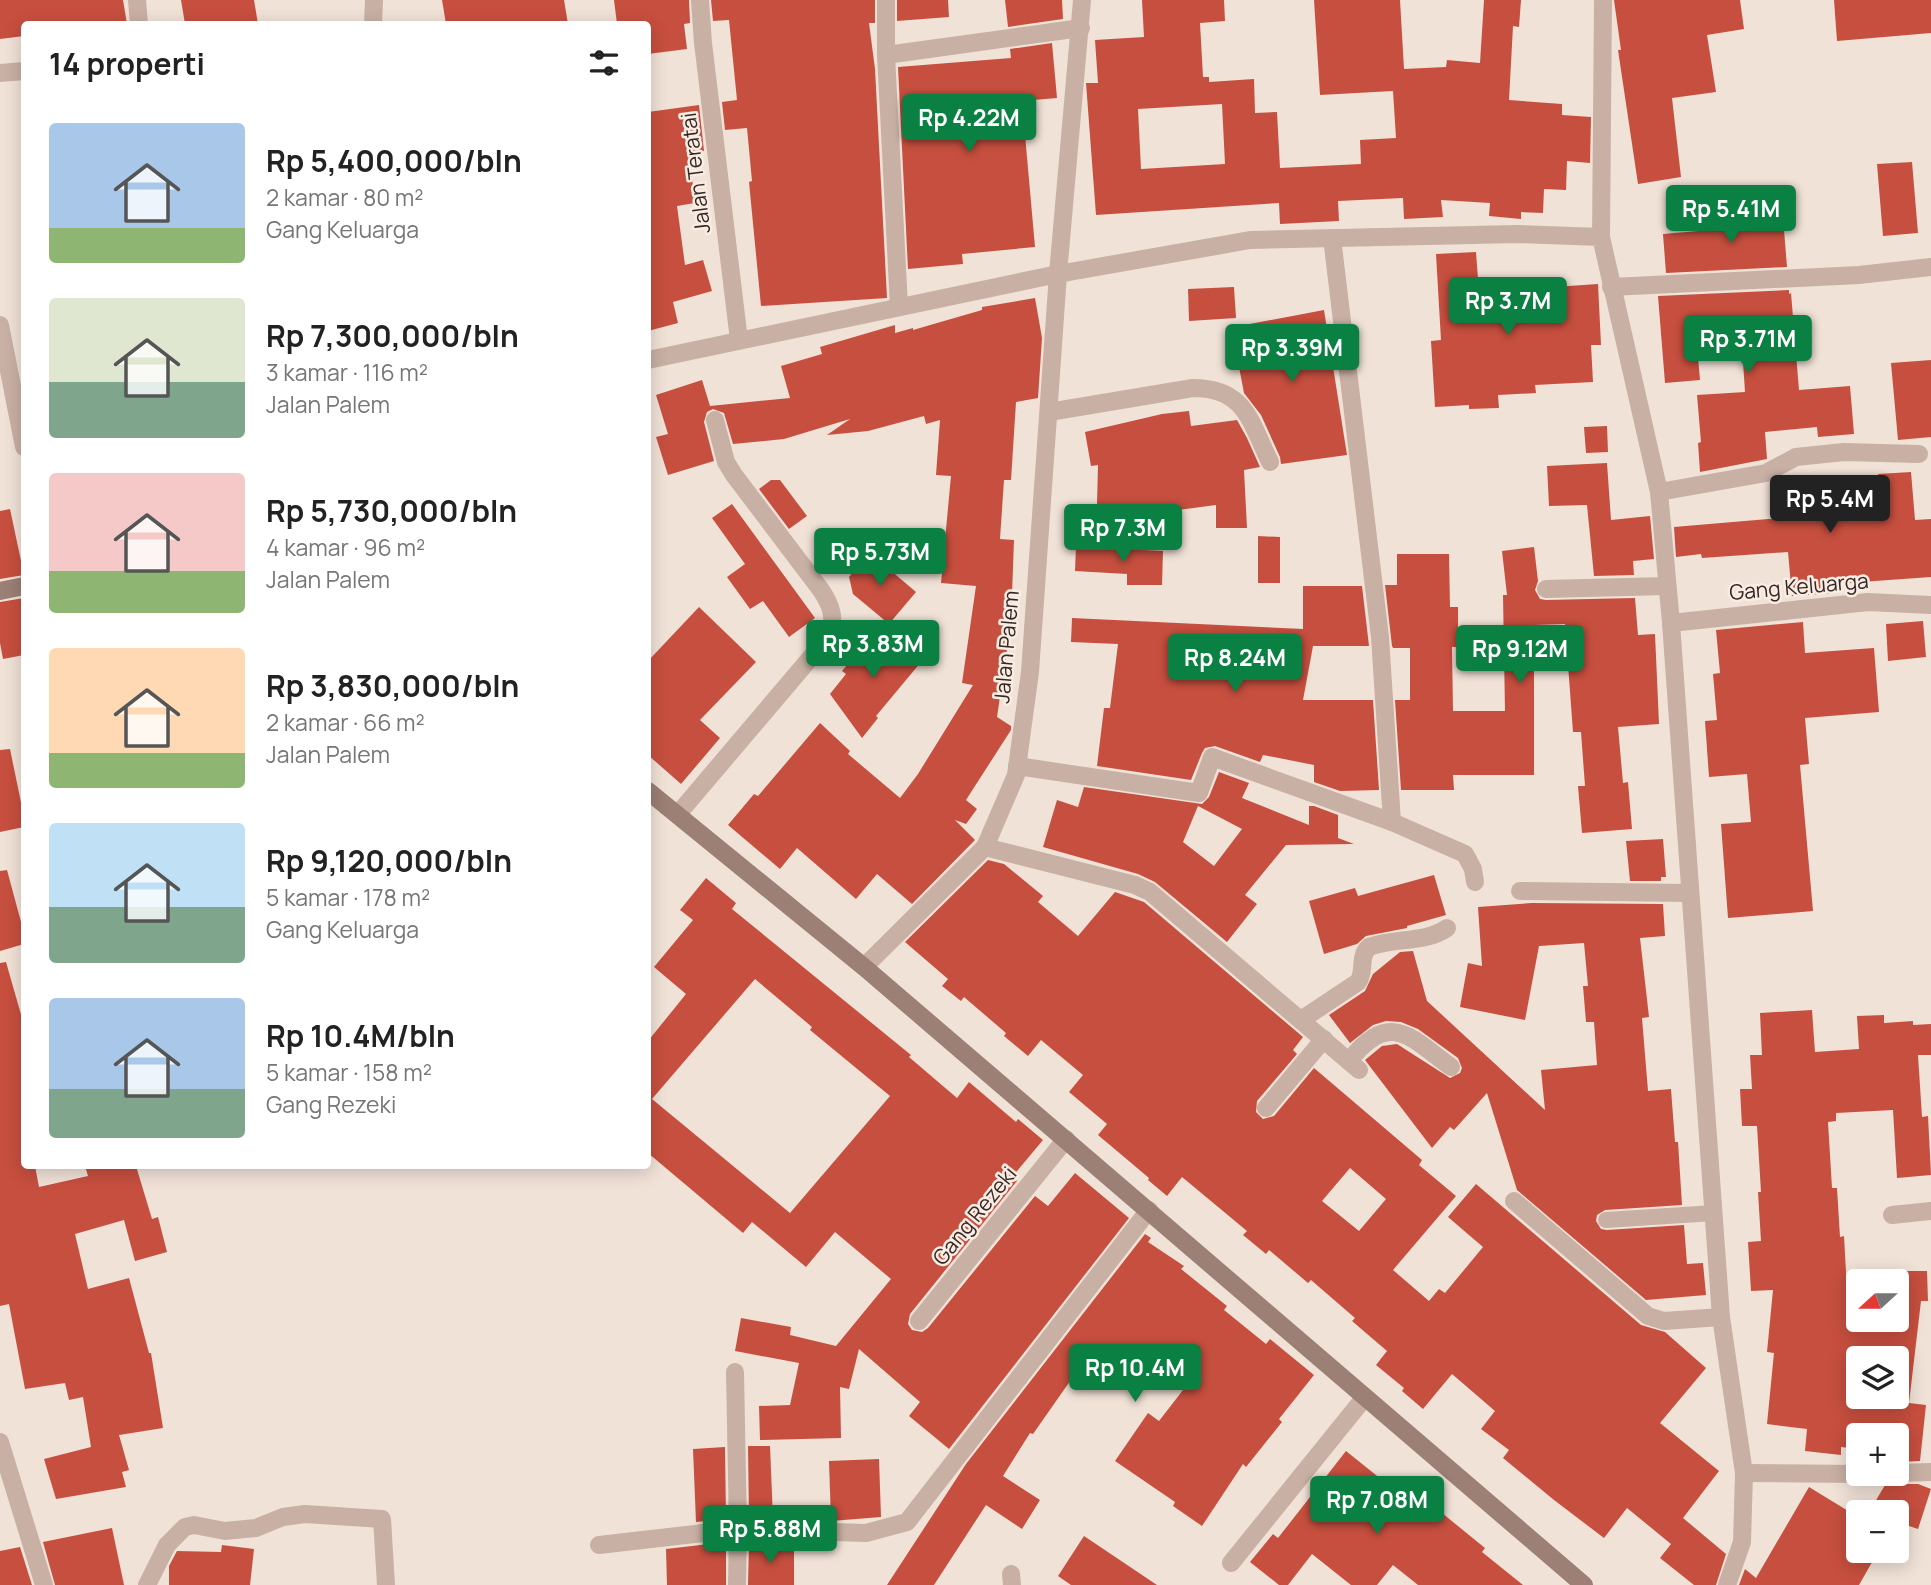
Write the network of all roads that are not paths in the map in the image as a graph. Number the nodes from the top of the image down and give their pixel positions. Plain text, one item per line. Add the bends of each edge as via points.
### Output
1 (137, 0) edge
2 (374, 0) edge
3 (700, 0) edge
4 (886, 0) edge
5 (1082, 0) edge
6 (1604, 0) edge
7 (139, 21) edge
8 (373, 21) edge
9 (1081, 28) junction
10 (886, 55) junction
11 (21, 71) edge
12 (0, 73) edge
13 (1601, 237) junction
14 (1332, 238) junction
15 (1931, 267) edge
16 (1058, 274) junction
17 (1611, 287) junction
18 (898, 307) junction
19 (0, 326) edge
20 (739, 340) junction
21 (651, 359) edge
22 (1049, 412) junction
23 (715, 420) dead end
24 (21, 432) edge
25 (1919, 454) dead end
26 (1270, 462) dead end
27 (1659, 492) junction
28 (1667, 586) junction
29 (21, 587) edge
30 (1546, 589) dead end
31 (0, 591) edge
32 (1931, 605) edge
33 (1671, 623) junction
34 (1017, 766) junction
35 (651, 793) edge
36 (678, 814) junction
37 (1392, 822) junction
38 (985, 846) junction
39 (1475, 882) dead end
40 (1520, 891) dead end
41 (1690, 893) junction
42 (1447, 928) dead end
43 (864, 967) junction
44 (1301, 1020) junction
45 (1324, 1039) junction
46 (1451, 1067) dead end
47 (1266, 1108) dead end
48 (1066, 1139) junction
49 (1514, 1201) dead end
50 (1149, 1210) junction
51 (1931, 1211) edge
52 (1714, 1213) junction
53 (1892, 1215) dead end
54 (1606, 1220) dead end
55 (1721, 1317) junction
56 (919, 1321) dead end
57 (735, 1372) dead end
58 (1365, 1397) junction
59 (0, 1442) edge
60 (1931, 1472) edge
61 (1909, 1473) edge
62 (1744, 1474) junction
63 (1846, 1474) edge
64 (738, 1529) junction
65 (600, 1545) dead end
66 (1231, 1563) dead end
67 (44, 1585) edge
68 (147, 1585) edge
69 (386, 1585) edge
70 (737, 1585) edge
71 (1584, 1585) edge
72 (1727, 1585) edge

1 - 7 street
2 - 8 street
3 - 20 street, Jalan Teratai
4 - 10 street
5 - 9 street, Jalan Palem
6 - 13 street
9 - 10 street
9 - 16 street, Jalan Palem
10 - 18 street
11 - 12 street
13 - 14 street
13 - 17 street
14 - 16 street via 1250,240
14 - 37 street via 1380,637
15 - 17 street
16 - 18 street
16 - 22 street, Jalan Palem
17 - 27 street
18 - 20 street
19 - 24 street
20 - 21 street
22 - 26 street via 1211,388 1230,395 1241,407
22 - 34 street, Jalan Palem via 1030,672
23 - 36 street via 726,462 821,590 833,613 833,626
25 - 27 street via 1844,452 1796,457 1766,473
27 - 28 street
28 - 30 street
28 - 33 street
29 - 31 main road
32 - 33 street, Gang Keluarga via 1868,602
33 - 41 street
34 - 37 street via 1199,793 1212,757
34 - 38 street, Jalan Palem
35 - 36 main road
36 - 43 main road
37 - 39 street via 1465,853
38 - 43 street, Jalan Palem
38 - 44 street via 1150,892
40 - 41 street
41 - 52 street
42 - 44 street via 1428,938 1369,947 1358,982
43 - 48 main road
44 - 45 street
45 - 46 street via 1354,1066 1366,1043 1393,1031 1406,1034
45 - 47 street
48 - 50 main road
48 - 56 street, Gang Rezeki
49 - 55 street via 1648,1317 1664,1321
50 - 58 main road
50 - 64 street via 907,1522 866,1532
51 - 53 street
52 - 54 lane
52 - 55 street
55 - 62 street
57 - 64 street
58 - 66 street
58 - 71 main road
59 - 67 street
60 - 61 street
62 - 63 street
62 - 72 street via 1742,1542
64 - 65 street
64 - 70 street
68 - 69 street via 167,1545 185,1527 256,1528 283,1517 317,1514 382,1519

